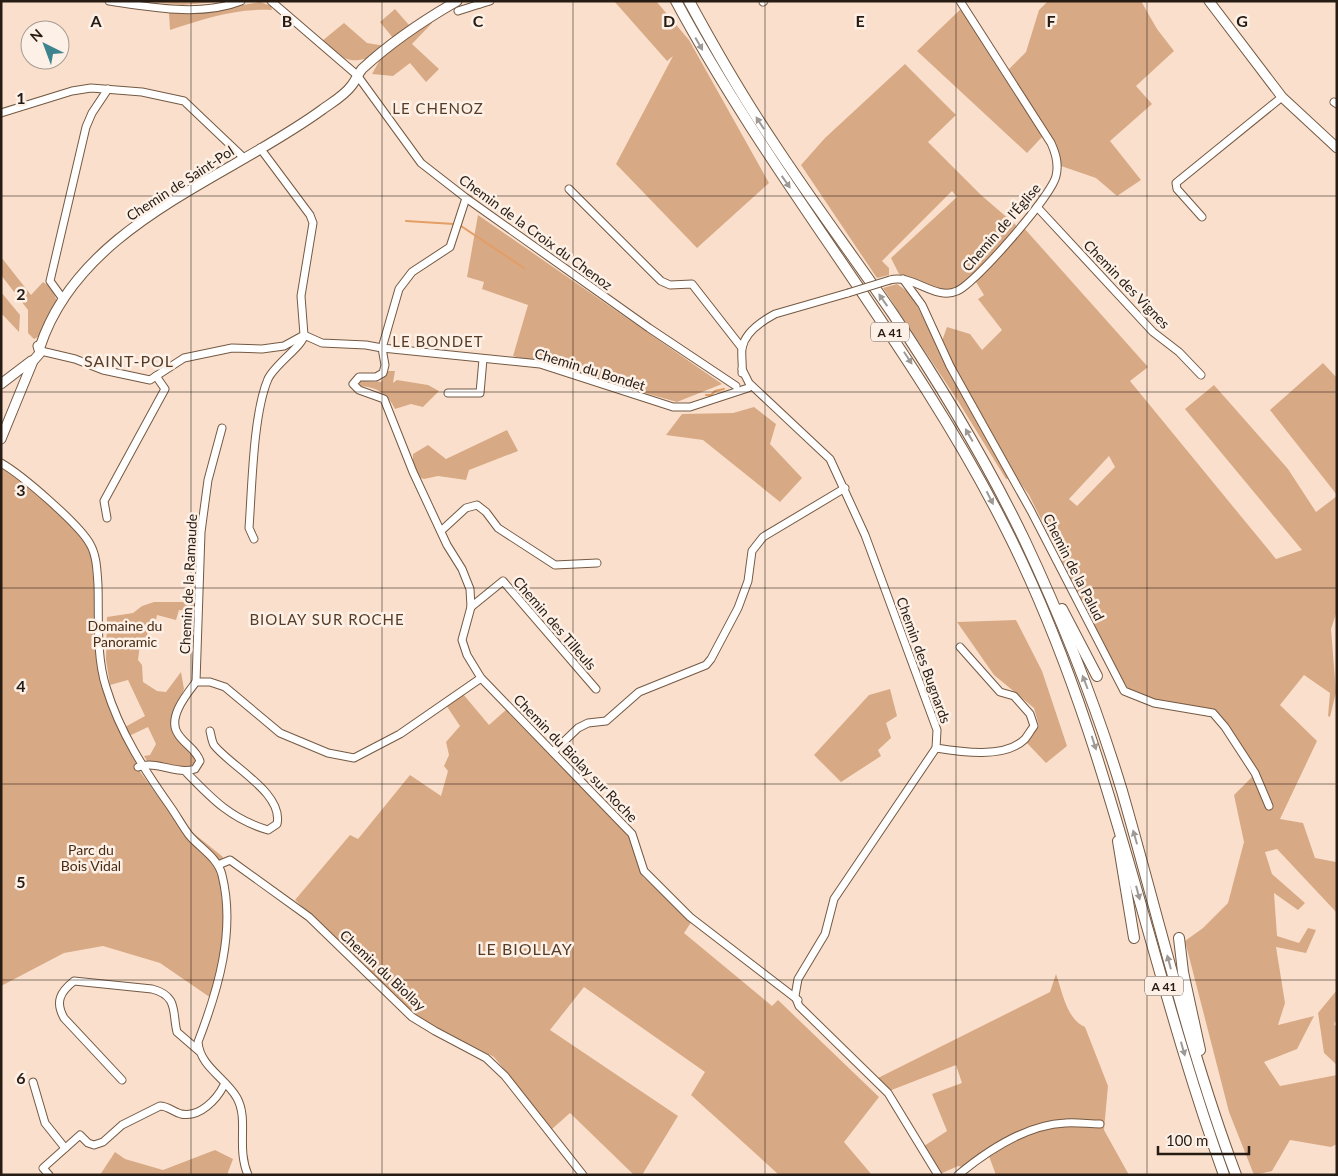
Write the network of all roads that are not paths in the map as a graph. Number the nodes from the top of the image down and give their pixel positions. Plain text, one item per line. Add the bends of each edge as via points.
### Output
1 (109, 1) edge
2 (241, 1) edge
3 (271, 1) edge
4 (456, 1) edge
5 (490, 1) edge
6 (676, 1) edge
7 (689, 1) edge
8 (960, 1) edge
9 (1209, 1) edge
10 (480, 2) edge
11 (458, 12) dead end
12 (358, 75) junction
13 (108, 89) junction
14 (1282, 97) junction
15 (1, 113) edge
16 (260, 148) junction
17 (1337, 148) edge
18 (244, 158) junction
19 (569, 188) dead end
20 (466, 198) junction
21 (1037, 207) junction
22 (1202, 217) dead end
23 (903, 279) junction
24 (63, 299) junction
25 (304, 335) junction
26 (382, 348) junction
27 (742, 348) junction
28 (37, 351) junction
29 (483, 359) junction
30 (1201, 375) dead end
31 (156, 376) junction
32 (1, 384) edge
33 (741, 384) junction
34 (448, 393) dead end
35 (222, 428) dead end
36 (1, 438) edge
37 (1, 463) edge
38 (844, 488) junction
39 (107, 518) dead end
40 (441, 531) junction
41 (254, 539) dead end
42 (1024, 540) junction
43 (597, 563) dead end
44 (471, 607) junction
45 (960, 647) dead end
46 (1097, 676) dead end
47 (481, 678) junction
48 (196, 682) junction
49 (596, 688) dead end
50 (210, 731) dead end
51 (936, 748) junction
52 (553, 752) junction
53 (143, 767) junction
54 (186, 772) junction
55 (1111, 795) junction
56 (1268, 806) dead end
57 (219, 865) junction
58 (1134, 938) dead end
59 (1179, 938) dead end
60 (797, 1000) junction
61 (181, 1036) junction
62 (198, 1042) junction
63 (199, 1051) junction
64 (122, 1080) dead end
65 (33, 1082) dead end
66 (227, 1087) junction
67 (1213, 1110) junction
68 (1100, 1124) dead end
69 (65, 1148) junction
70 (49, 1175) edge
71 (248, 1175) edge
72 (584, 1175) edge
73 (938, 1175) edge
74 (958, 1175) edge
75 (1224, 1175) edge
76 (1236, 1175) edge

1 - 2 street via 190,9 221,7
3 - 12 street, Chemin de la Croix du Chenoz
4 - 12 main road, Chemin de Saint-Pol via 431,11
5 - 10 street
6 -> 55 highway, A 41 via 758,141 897,341 970,461 1013,542 1046,616 1072,680
42 -> 7 highway, A 41 via 948,399 758,120
8 - 21 street, Chemin de l'Église via 1056,154 1056,178
9 - 14 main road
10 - 11 street
12 - 16 main road, Chemin de Saint-Pol via 349,89 332,104
12 - 20 street, Chemin de la Croix du Chenoz via 421,163
13 - 15 street via 72,91
13 - 18 street via 184,101
13 - 24 street via 86,127 50,281
14 - 17 main road
14 - 22 street via 1176,183 1177,189
16 - 18 main road, Chemin de Saint-Pol
16 - 25 street via 310,215 312,223 301,296
18 - 24 main road, Chemin de Saint-Pol via 132,229 85,272
19 - 27 street via 661,281 670,285 692,284
20 - 26 street via 450,246 412,272 398,289
20 - 33 street, Chemin de la Croix du Chenoz via 649,328 728,381
21 - 23 street, Chemin de l'Église via 975,278 956,292 937,292
21 - 30 street, Chemin des Vignes via 1153,332
23 - 27 street, Chemin de l'Église, bridge via 775,314 754,327
23 - 56 street, Chemin de la Palud via 922,305 950,366 1031,511 1124,691 1154,703 1213,713 1256,773
24 - 28 main road, Chemin de Saint-Pol
25 - 26 street, Chemin du Bondet via 322,343
25 - 31 street via 284,346 232,348 184,358
25 - 41 street via 302,343 273,370 265,389 258,422 249,521
26 - 29 street, Chemin du Bondet
26 - 40 street via 383,373 376,377 359,377 353,384 359,390 384,398
27 - 33 street
28 - 31 street via 76,359 143,380
28 - 32 main road
28 - 36 main road
29 - 33 street, Chemin du Bondet via 540,364 673,407 690,407
29 - 34 street via 480,392
31 - 39 street via 165,389 104,501
33 - 38 street, Chemin des Bugnards via 758,391 830,459
35 - 48 street, Chemin de la Ramaude via 208,480 201,532
37 - 53 street via 42,496 91,545 96,566 105,685
38 - 51 street, Chemin des Bugnards via 866,535 937,730
38 - 52 street via 756,543 748,582 712,660 639,692 606,721 578,728
40 - 43 street via 466,508 477,505 498,528 556,565
40 - 44 street via 467,579
42 - 46 highway
67 -> 42 highway, A 41 via 1102,731 1074,653
44 - 47 street, Chemin du Biolay sur Roche via 462,640
44 - 49 street, Chemin des Tilleuls via 503,581
45 - 51 street via 1000,692 1014,696 1030,714 1034,726 1024,740 1003,749 978,754
47 - 48 street via 400,734 354,758 328,753 280,733 225,687
47 - 52 street, Chemin du Biolay sur Roche
48 - 54 street via 180,703 175,723 177,733 197,754 200,762 195,769
50 - 54 street via 214,744 260,787 277,810 277,824 268,830 250,825 217,805
51 - 60 street via 834,899 825,934 800,974
52 - 60 street, Chemin du Biolay sur Roche via 632,834 644,871 690,917
53 - 54 street
53 - 57 street via 190,835
55 - 58 highway
55 -> 75 highway, A 41 via 1188,1067
57 - 62 street via 226,895 226,944 218,983
57 - 72 street, Chemin du Biollay via 230,860 309,917 412,1016 435,1032 486,1058 505,1076
59 - 67 highway via 1183,972
60 - 73 street via 888,1093
61 - 62 street
61 - 63 street
61 - 64 street via 176,1029 174,1007 161,992 74,981 58,1000 59,1010
62 - 63 street
63 - 66 street
65 - 69 street via 45,1122
66 - 69 street via 204,1108 187,1114 163,1106 156,1107 122,1125 103,1142 94,1145 80,1135
66 - 71 street via 237,1097 242,1111 241,1155
67 - 76 highway, A 41
68 - 74 street via 1064,1123 1036,1128 1004,1143
69 - 70 street via 43,1168

